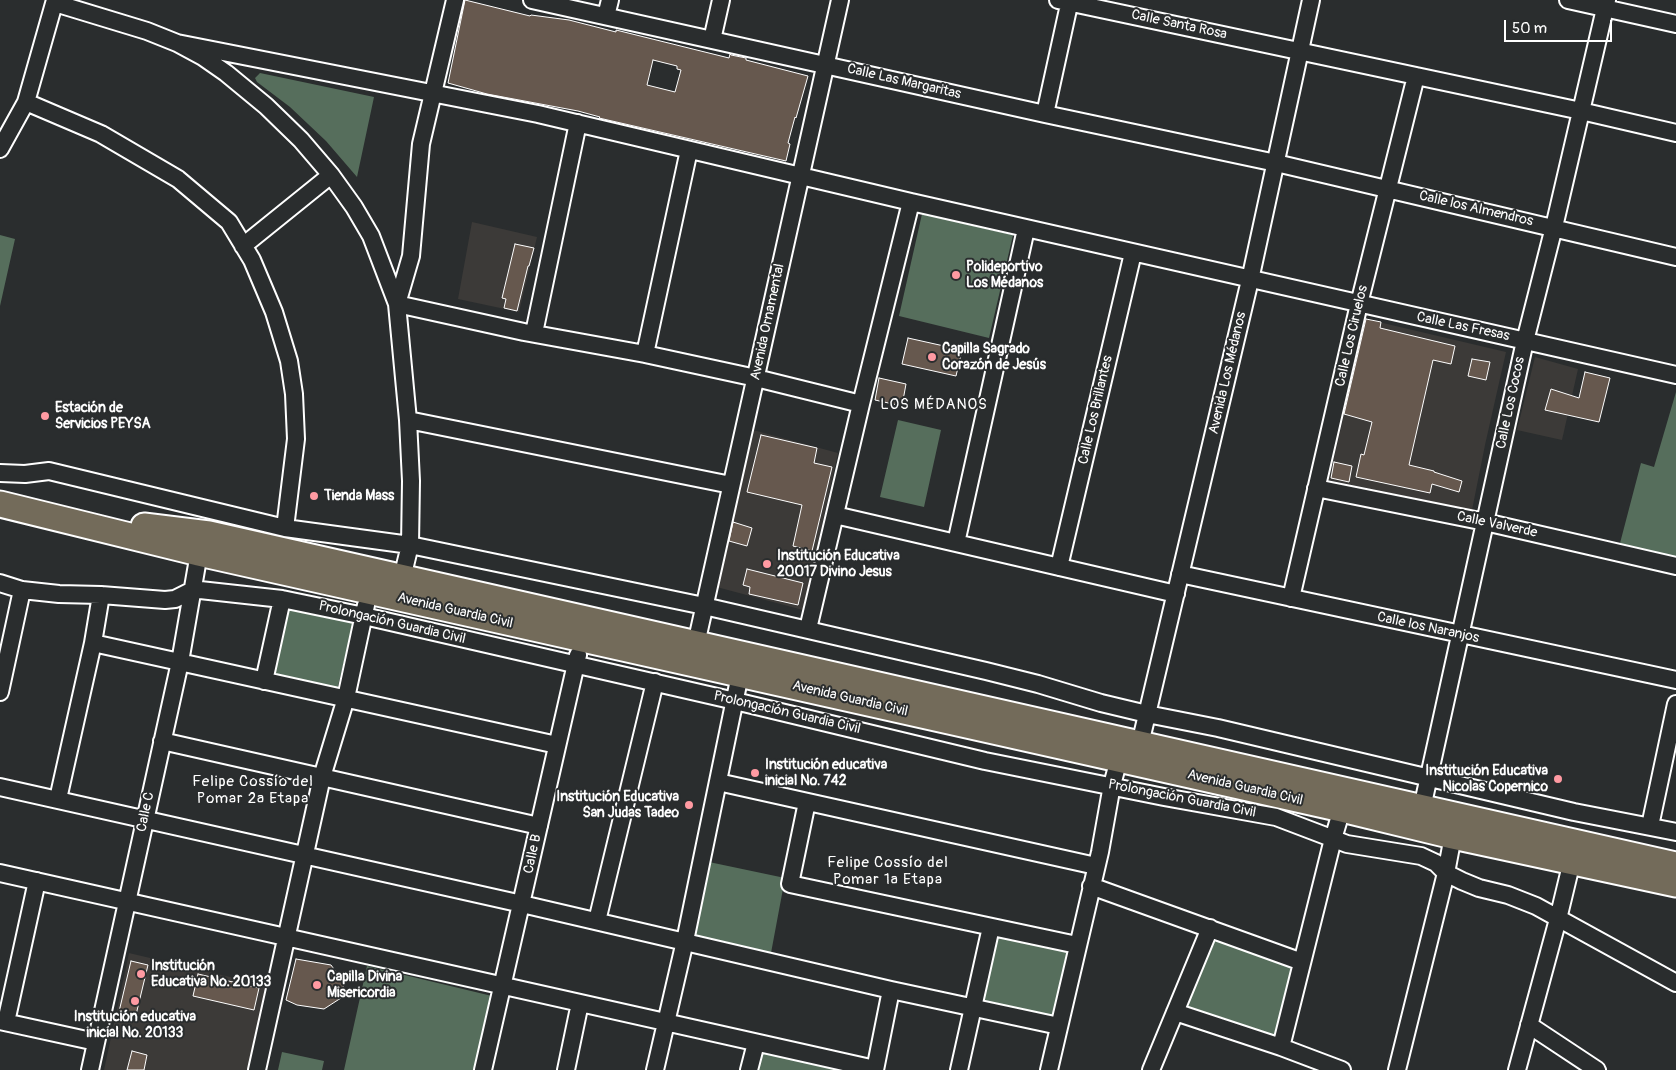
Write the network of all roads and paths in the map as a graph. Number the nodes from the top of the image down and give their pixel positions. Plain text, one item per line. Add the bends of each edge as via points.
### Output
1 (455, 0) edge
2 (532, 0) edge
3 (610, 0) edge
4 (721, 0) edge
5 (840, 0) edge
6 (1311, 0) edge
7 (1568, 0) edge
8 (55, 1) edge
9 (1066, 1) edge
10 (1606, 4) edge
11 (606, 16) junction
12 (1676, 24) edge
13 (712, 40) junction
14 (177, 44) junction
15 (1301, 51) junction
16 (825, 64) junction
17 (1416, 76) junction
18 (432, 93) junction
19 (26, 102) junction
20 (1581, 111) junction
21 (1045, 114) junction
22 (7, 122) edge
23 (578, 123) junction
24 (1676, 133) edge
25 (0, 149) edge
26 (689, 150) junction
27 (1276, 163) junction
28 (331, 175) junction
29 (800, 177) junction
30 (1389, 189) junction
31 (911, 202) junction
32 (1554, 227) junction
33 (1026, 228) junction
34 (243, 246) junction
35 (1133, 253) junction
36 (1676, 257) edge
37 (1250, 280) junction
38 (397, 304) junction
39 (1359, 304) junction
40 (534, 333) junction
41 (1525, 341) junction
42 (645, 354) junction
43 (1676, 374) edge
44 (756, 378) junction
45 (860, 404) junction
46 (408, 420) junction
47 (0, 473) edge
48 (731, 485) junction
49 (1316, 488) junction
50 (0, 504) edge
51 (25, 510) junction
52 (835, 515) junction
53 (1485, 522) junction
54 (285, 528) junction
55 (956, 543) junction
56 (410, 545) junction
57 (199, 553) junction
58 (1676, 566) edge
59 (1059, 567) junction
60 (1180, 574) junction
61 (402, 578) junction
62 (0, 583) edge
63 (22, 590) junction
64 (193, 590) junction
65 (369, 591) junction
66 (1176, 594) junction
67 (101, 595) junction
68 (1291, 598) junction
69 (282, 599) junction
70 (704, 606) junction
71 (364, 616) junction
72 (808, 629) junction
73 (1460, 635) junction
74 (582, 639) junction
75 (93, 643) junction
76 (696, 644) junction
77 (180, 662) junction
78 (576, 664) junction
79 (742, 665) junction
80 (1676, 680) edge
81 (264, 681) junction
82 (655, 682) junction
83 (0, 692) edge
84 (346, 698) junction
85 (734, 700) junction
86 (1676, 704) edge
87 (1147, 714) junction
88 (162, 741) junction
89 (1140, 744) junction
90 (557, 745) junction
91 (1119, 759) junction
92 (322, 777) junction
93 (1428, 778) junction
94 (718, 782) junction
95 (1112, 786) junction
96 (0, 787) edge
97 (58, 799) junction
98 (808, 802) junction
99 (1422, 808) junction
100 (1342, 809) junction
101 (145, 819) junction
102 (539, 826) junction
103 (1650, 826) junction
104 (1676, 832) edge
105 (1453, 836) junction
106 (1333, 839) junction
107 (305, 855) junction
108 (1572, 861) junction
109 (1676, 865) edge
110 (1096, 866) junction
111 (0, 873) edge
112 (1446, 873) junction
113 (37, 881) junction
114 (1676, 884) edge
115 (1091, 886) junction
116 (127, 901) junction
117 (522, 904) junction
118 (1558, 919) junction
119 (598, 921) junction
120 (991, 927) junction
121 (1210, 928) junction
122 (287, 936) junction
123 (685, 941) junction
124 (1077, 946) junction
125 (1302, 962) junction
126 (1676, 983) edge
127 (503, 985) junction
128 (891, 990) junction
129 (580, 1002) junction
130 (974, 1008) junction
131 (1175, 1012) junction
132 (3, 1022) edge
133 (666, 1022) junction
134 (1529, 1025) junction
135 (1059, 1026) junction
136 (96, 1042) junction
137 (756, 1043) junction
138 (1282, 1047) junction
139 (90, 1070) edge
140 (258, 1070) edge
141 (483, 1070) edge
142 (566, 1070) edge
143 (655, 1070) edge
144 (749, 1070) edge
145 (875, 1070) edge
146 (959, 1070) edge
147 (1049, 1070) edge
148 (1151, 1070) edge
149 (1342, 1070) edge
150 (1397, 1070) edge
151 (1517, 1070) edge
152 (1597, 1070) edge

1 - 18 street
2 - 11 street, Calle Las Margaritas
3 - 11 street
4 - 13 street
5 - 16 street, Avenida Ornamental
6 - 15 street, Avenida Los Médanos
7 - 10 street
8 - 14 street
8 - 19 street
9 - 15 street, Calle Santa Rosa
9 - 21 street
10 - 12 street
10 - 20 street, Calle Los Cocos
11 - 13 street, Calle Las Margaritas
13 - 16 street, Calle Las Margaritas
14 - 18 street, Calle Las Fresas
14 - 28 street via 226,73 266,106
15 - 17 street, Calle Santa Rosa
15 - 27 street, Avenida Los Médanos
16 - 21 street, Calle Las Margaritas
16 - 29 street, Avenida Ornamental
17 - 20 street, Calle Santa Rosa
17 - 30 street, Calle Los Ciruelos
18 - 23 street, Calle Las Fresas
18 - 38 street via 421,144 411,256
19 - 22 street
19 - 34 street via 101,134 178,179 228,222
20 - 24 street, Calle Santa Rosa
20 - 32 street, Calle Los Cocos
21 - 27 street, Calle Las Margaritas
22 - 25 street
23 - 26 street, Calle Las Fresas
23 - 40 street
26 - 29 street, Calle Las Fresas
26 - 42 street
27 - 30 street, Calle los Almendros
27 - 37 street, Avenida Los Médanos
28 - 34 street
28 - 38 street via 371,236
29 - 31 street, Calle Las Fresas
29 - 44 street, Avenida Ornamental
30 - 32 street, Calle los Almendros
30 - 39 street, Calle Los Ciruelos
31 - 33 street, Calle Las Fresas
31 - 45 street
32 - 36 street, Calle los Almendros
32 - 41 street, Calle Los Cocos
33 - 35 street, Calle Las Fresas
33 - 55 street
34 - 54 street via 274,312 293,386 296,439
35 - 37 street, Calle Las Fresas
35 - 59 street, Calle Los Brillantes
37 - 39 street, Calle Las Fresas
37 - 60 street, Avenida Los Médanos
38 - 40 street
38 - 46 street
39 - 41 street, Calle Las Fresas
39 - 49 street, Calle Los Ciruelos
40 - 42 street
41 - 43 street, Calle Las Fresas
41 - 53 street, Calle Los Cocos
42 - 44 street
44 - 45 street
44 - 48 street, Avenida Ornamental
45 - 52 street
46 - 48 street
46 - 56 street
47 - 54 street via 49,471
48 - 70 street, Avenida Ornamental
49 - 53 street, Calle Valverde
49 - 68 street, Calle Los Ciruelos
50 - 51 highway, Avenida Guardia Civil
51 - 57 highway, Avenida Guardia Civil
51 - 61 highway, Avenida Guardia Civil via 209,534
52 - 55 street
52 - 72 street
53 - 58 street, Calle Valverde
53 - 73 street, Calle Los Cocos
54 - 56 street
55 - 59 street
56 - 61 street
56 - 70 street
57 - 64 street, Calle C
57 - 65 highway, Avenida Guardia Civil
59 - 66 street
60 - 66 street, Avenida Los Médanos
60 - 68 street, Calle los Naranjos
61 - 76 highway, Avenida Guardia Civil
62 - 63 street, Prolongación Guardia Civil
63 - 67 street, Prolongación Guardia Civil
63 - 83 street
64 - 67 street, Prolongación Guardia Civil via 165,600
64 - 69 street, Prolongación Guardia Civil
64 - 77 street, Calle C
65 - 71 street
65 - 74 highway, Avenida Guardia Civil
66 - 87 street, Avenida Los Médanos
67 - 75 street
68 - 73 street, Calle los Naranjos
69 - 71 street, Prolongación Guardia Civil
69 - 81 street
70 - 72 street
70 - 76 street, Avenida Ornamental
71 - 78 street, Prolongación Guardia Civil
71 - 84 street
72 - 87 street via 1030,682
73 - 80 street, Calle los Naranjos
73 - 93 street, Calle Los Cocos
74 - 78 street, Calle B
74 - 79 highway, Avenida Guardia Civil
75 - 77 street
75 - 97 street
76 - 79 highway, Avenida Guardia Civil
77 - 81 street
77 - 88 street, Calle C
78 - 82 street, Prolongación Guardia Civil
78 - 90 street, Calle B
79 - 85 street
79 - 89 highway, Avenida Guardia Civil
79 - 91 highway, Avenida Guardia Civil
81 - 84 street
82 - 85 street, Prolongación Guardia Civil
82 - 119 street
84 - 90 street
84 - 92 street
85 - 94 street
85 - 95 street, Prolongación Guardia Civil via 985,761
86 - 103 street
87 - 89 street, Avenida Los Médanos
87 - 93 street
88 - 92 street
88 - 101 street, Calle C
89 - 99 highway, Avenida Guardia Civil
90 - 102 street, Calle B
91 - 95 street
91 - 100 highway, Avenida Guardia Civil
92 - 102 street
92 - 107 street
93 - 99 street, Calle Los Cocos
93 - 103 street
94 - 98 street
94 - 123 street
95 - 106 street, Prolongación Guardia Civil via 1276,817
95 - 110 street
96 - 97 street
97 - 101 street
98 - 110 street
98 - 120 street via 790,884
99 - 109 highway, Avenida Guardia Civil
100 - 105 highway, Avenida Guardia Civil
100 - 106 street
101 - 107 street
101 - 116 street, Calle C
102 - 117 street, Calle B
103 - 104 street
105 - 108 highway, Avenida Guardia Civil
105 - 112 street
106 - 112 street, Prolongación Guardia Civil via 1421,856 1436,863
106 - 125 street
107 - 117 street
107 - 122 street
108 - 114 highway, Avenida Guardia Civil
108 - 118 street
110 - 115 street
111 - 113 street
112 - 118 street, Prolongación Guardia Civil via 1479,888 1536,906
112 - 150 street
113 - 116 street
113 - 132 street
115 - 121 street
115 - 124 street
116 - 122 street
116 - 136 street, Calle C
117 - 119 street
117 - 127 street, Calle B
118 - 126 street, Prolongación Guardia Civil
118 - 134 street
119 - 123 street
120 - 124 street
120 - 130 street
121 - 125 street
121 - 131 street
122 - 127 street
122 - 140 street
123 - 128 street
123 - 133 street
124 - 135 street
125 - 138 street
127 - 129 street
127 - 141 street, Calle B
128 - 130 street
128 - 145 street
129 - 133 street
129 - 142 street
130 - 135 street
130 - 146 street
131 - 138 street
131 - 148 street
132 - 136 street
133 - 137 street
133 - 143 street
134 - 151 street
134 - 152 street
135 - 147 street
136 - 139 street, Calle C
137 - 144 street
137 - 145 street
138 - 149 street

